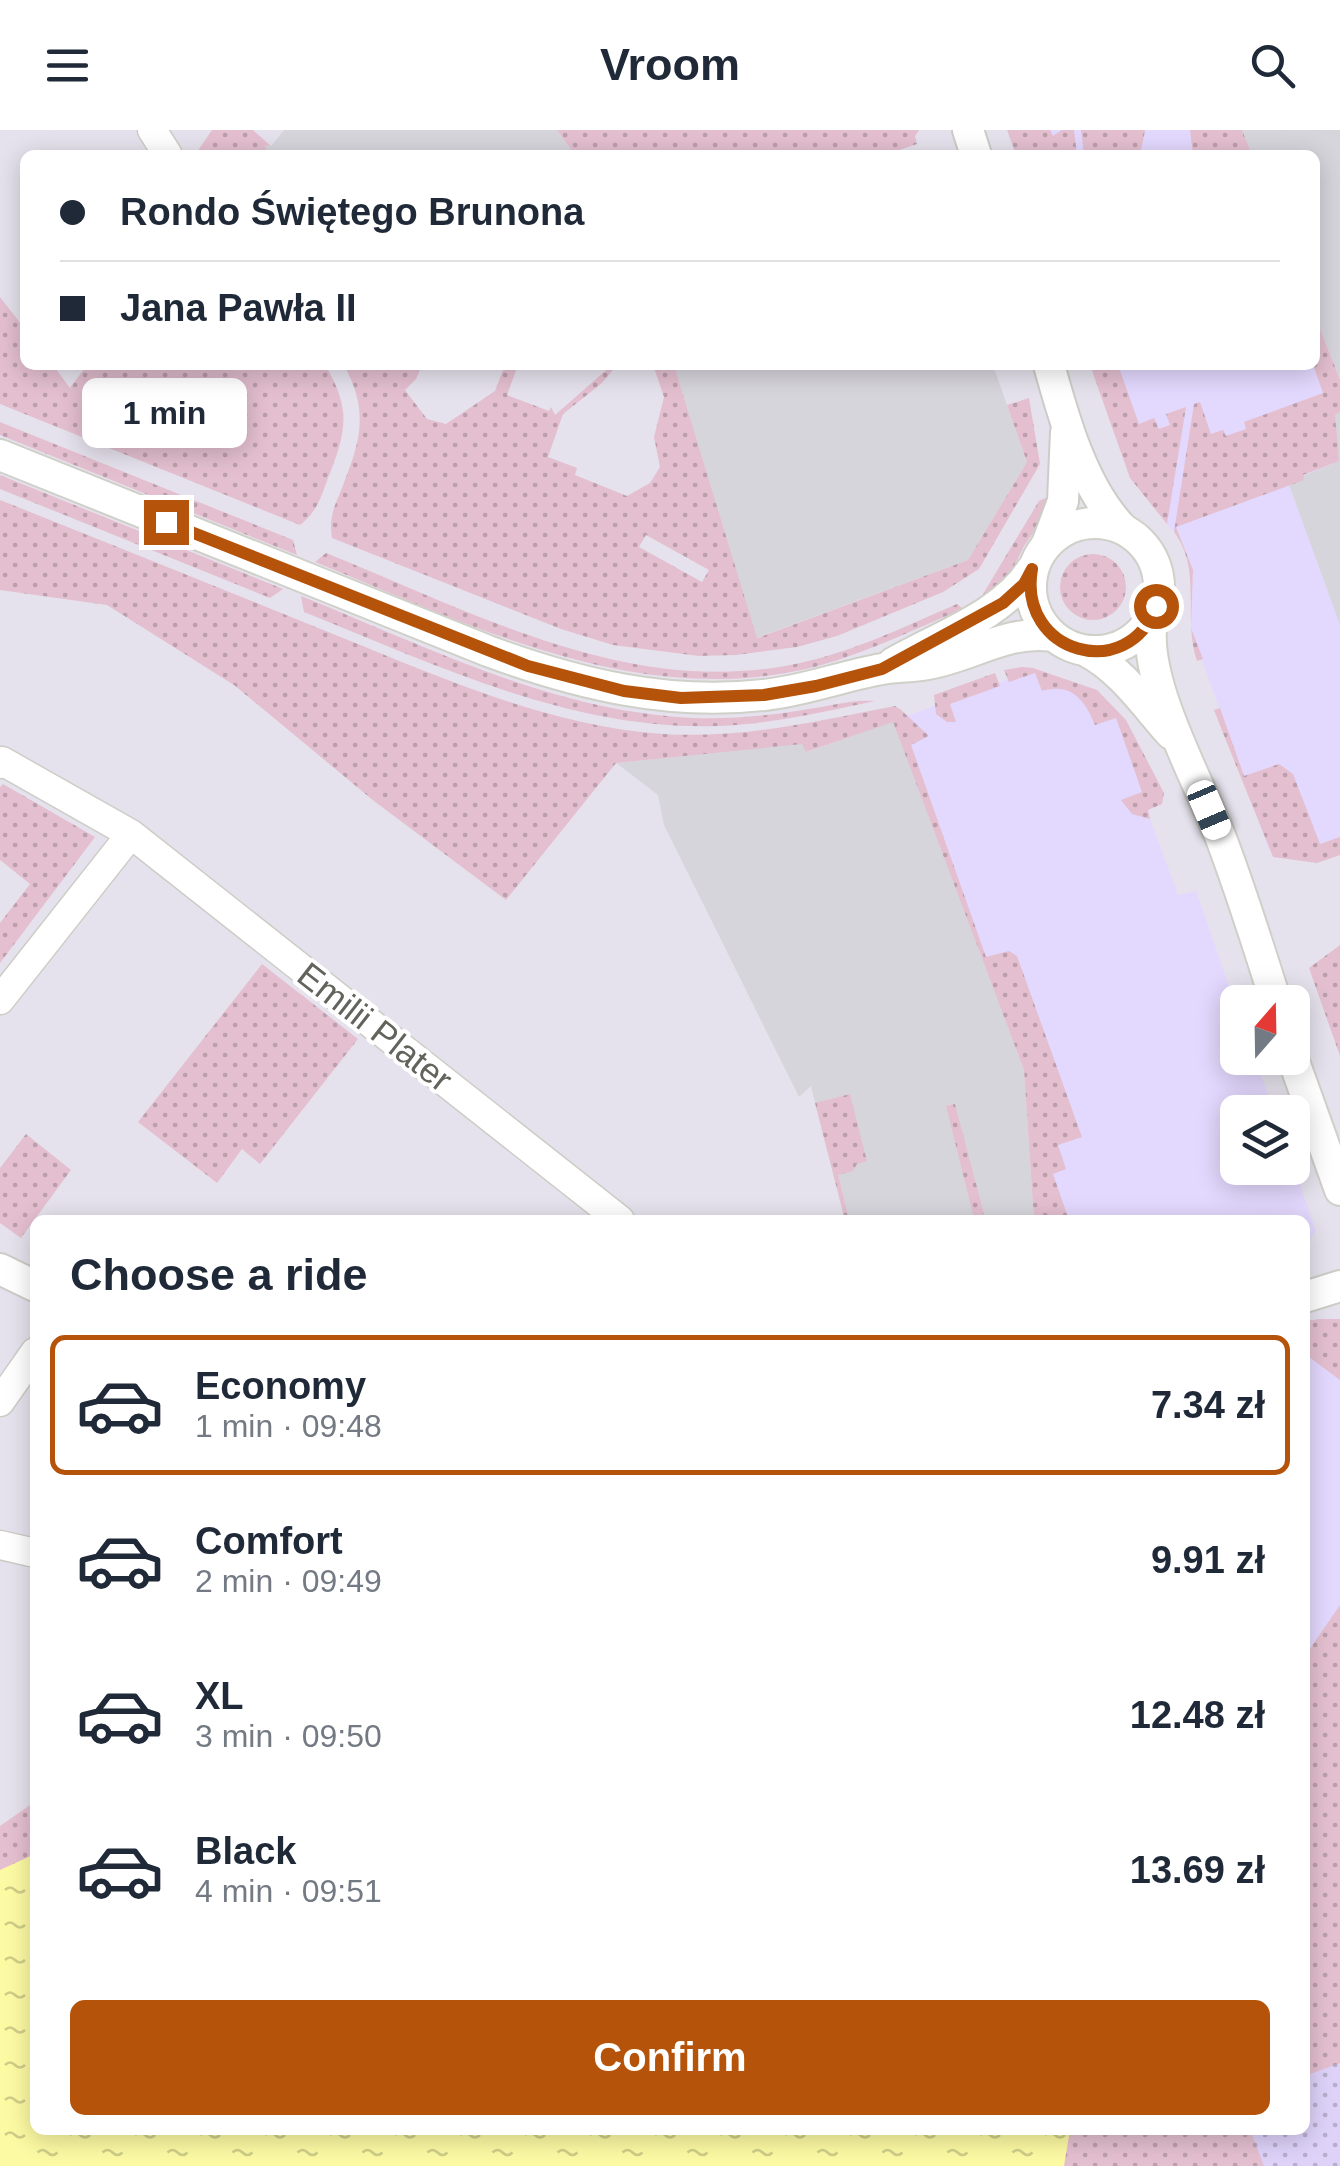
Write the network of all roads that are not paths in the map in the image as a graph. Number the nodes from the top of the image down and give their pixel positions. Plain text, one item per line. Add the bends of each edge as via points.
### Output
1 (1050, 370) edge
2 (1066, 424) junction
3 (0, 455) edge
4 (1123, 529) junction
5 (1040, 557) junction
6 (1153, 615) junction
7 (1052, 636) junction
8 (1086, 651) junction
9 (882, 669) junction
10 (1176, 740) junction
11 (0, 764) edge
12 (131, 834) junction
13 (1270, 985) edge
14 (0, 1000) edge
15 (1299, 1075) edge
16 (1340, 1190) edge
17 (614, 1215) edge
18 (0, 1268) edge
19 (30, 1283) edge
20 (1340, 1286) edge
21 (1310, 1295) edge
22 (30, 1359) edge
23 (0, 1402) edge
24 (0, 1545) edge
25 (30, 1551) edge

1 - 2 main road
2 - 4 main road via 1103,507
2 - 5 main road via 1063,501
3 - 9 main road via 576,680 650,694 738,697
4 - 5 main road via 1082,524 1057,534
4 - 6 main road via 1156,566
5 - 7 main road via 1033,606
5 - 9 main road via 1003,603
6 - 8 main road via 1126,644
6 - 10 main road via 1152,659
7 - 8 main road
7 - 9 main road via 1028,633 932,664
8 - 10 main road via 1111,665
10 - 13 main road via 1221,839
11 - 12 street, Emilii Plater
12 - 14 street
12 - 17 street, Emilii Plater
15 - 16 main road
18 - 19 main road
20 - 21 main road
22 - 23 street
24 - 25 street

